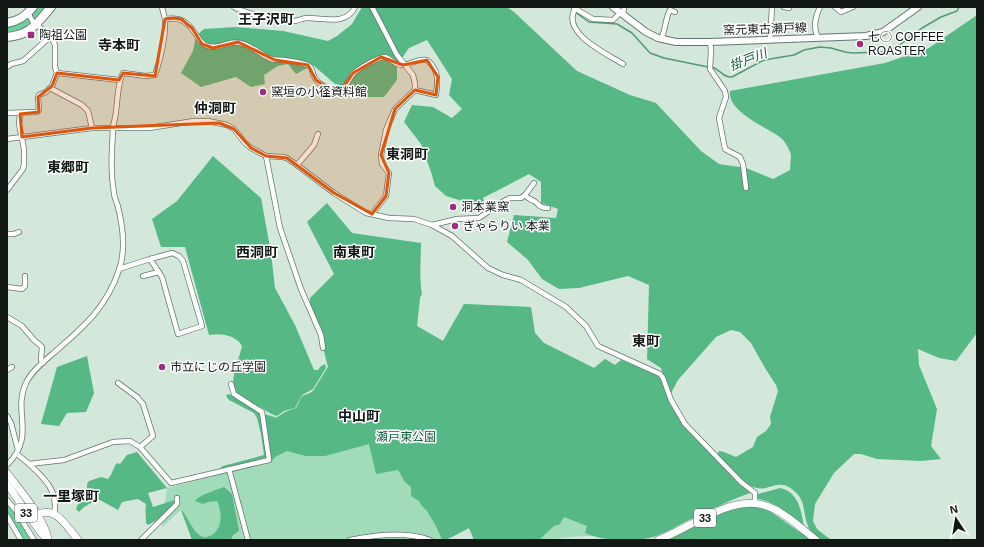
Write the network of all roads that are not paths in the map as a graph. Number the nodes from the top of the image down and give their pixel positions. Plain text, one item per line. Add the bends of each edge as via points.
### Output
1 (51, 7) edge
2 (162, 7) edge
3 (234, 7) edge
4 (355, 7) edge
5 (372, 7) edge
6 (613, 7) edge
7 (772, 7) edge
8 (820, 7) edge
9 (835, 7) edge
10 (853, 7) edge
11 (918, 7) edge
12 (30, 10) edge
13 (574, 10) edge
14 (622, 11) edge
15 (675, 12) dead end
16 (165, 19) junction
17 (7, 23) edge
18 (34, 23) junction
19 (51, 36) junction
20 (7, 37) edge
21 (818, 38) junction
22 (661, 39) junction
23 (770, 40) junction
24 (710, 42) junction
25 (623, 64) dead end
26 (406, 65) junction
27 (7, 67) edge
28 (57, 73) junction
29 (119, 80) junction
30 (50, 88) junction
31 (414, 90) junction
32 (7, 114) edge
33 (20, 114) junction
34 (92, 128) junction
35 (113, 128) junction
36 (318, 134) dead end
37 (22, 137) junction
38 (7, 139) edge
39 (266, 156) junction
40 (297, 165) junction
41 (534, 183) dead end
42 (746, 188) dead end
43 (7, 190) edge
44 (525, 195) junction
45 (548, 208) dead end
46 (372, 214) junction
47 (432, 225) junction
48 (19, 232) dead end
49 (7, 234) edge
50 (150, 259) junction
51 (119, 269) junction
52 (159, 272) junction
53 (25, 276) dead end
54 (142, 276) dead end
55 (7, 287) edge
56 (7, 317) edge
57 (323, 348) dead end
58 (43, 363) junction
59 (118, 383) dead end
60 (231, 384) dead end
61 (7, 416) edge
62 (140, 447) junction
63 (17, 452) junction
64 (29, 464) junction
65 (7, 465) edge
66 (229, 469) junction
67 (7, 473) edge
68 (7, 484) edge
69 (178, 498) dead end
70 (8, 501) edge
71 (755, 503) junction
72 (54, 514) junction
73 (37, 515) junction
74 (7, 516) edge
75 (21, 540) edge
76 (34, 540) edge
77 (48, 540) edge
78 (78, 540) edge
79 (141, 540) edge
80 (248, 540) edge
81 (350, 540) edge
82 (430, 540) edge
83 (658, 540) edge
84 (816, 540) edge

1 - 18 highway
2 - 16 street
3 - 4 street via 241,11 295,21 306,18 344,18 352,14
5 - 26 street via 397,55
6 - 14 main road, 窯元東古瀬戸線
7 - 23 street
8 - 21 street via 814,29
9 - 10 street via 841,12
11 - 21 main road, 窯元東古瀬戸線 via 884,32 866,36
12 - 17 highway via 19,20
12 - 18 street
13 - 14 street via 593,19 614,20
13 - 25 street via 572,22 582,37
14 - 22 main road, 窯元東古瀬戸線 via 646,32
15 - 22 street via 670,10
16 - 26 street via 181,19 192,28 203,44 213,48 238,42 255,48 275,60 308,65 316,80 332,91 342,91 353,73 381,57
16 - 29 street via 164,40 155,75 123,73
18 - 19 street
18 - 20 highway via 26,33
19 - 27 street via 23,61
19 - 28 street via 55,45
21 - 23 main road, 窯元東古瀬戸線
22 - 24 main road, 窯元東古瀬戸線 via 676,42
23 - 24 main road, 窯元東古瀬戸線
24 - 42 street via 710,67 726,97 719,118 725,149 740,157
26 - 31 street via 415,79
26 - 31 street via 420,59 426,60 438,78 436,95
28 - 29 street
28 - 30 street
29 - 35 street
30 - 33 street via 38,96 37,112
30 - 34 street via 85,108
31 - 46 street via 395,109 386,130 381,155 382,164 389,173 386,196
32 - 33 street
33 - 37 street
34 - 35 street
34 - 37 street
35 - 39 street via 149,128 194,121 218,123 231,127 251,148
35 - 51 street via 111,170 123,240
36 - 40 street via 314,145
37 - 38 street
37 - 43 street via 23,169
39 - 40 street via 283,157
39 - 57 street via 280,228 301,290 321,335
40 - 46 street via 334,193 366,213
41 - 44 street
44 - 45 street via 539,207
44 - 47 street via 504,201 480,218 457,219
46 - 47 street via 414,219
47 - 71 street via 452,236 488,268 521,280 566,307 586,326 598,346 660,374 685,424 740,482 755,492
48 - 49 street
50 - 51 street
50 - 52 street
50 - 52 street via 172,253 181,257 202,326 178,334
51 - 58 street via 108,296 86,326
52 - 54 street
53 - 55 street via 25,286 22,289
56 - 58 street via 22,326 42,347
58 - 63 street via 29,378 24,389 23,431
59 - 62 street via 144,404 153,436
60 - 66 street via 234,394 262,412 269,460
61 - 63 street
62 - 64 street via 130,441 114,442 64,460
62 - 66 street via 171,483
63 - 64 street
63 - 65 street
64 - 72 street via 48,482 55,503
66 - 80 street
67 - 73 main road, 33
68 - 77 main road, 33
69 - 79 street via 177,504
70 - 76 street
71 - 83 main road, 33 via 730,506
71 - 84 main road, 33 via 781,512
72 - 73 main road, 33 via 43,512
72 - 78 main road, 33
73 - 77 main road, 33
74 - 75 street
81 - 82 street via 386,535 416,536

